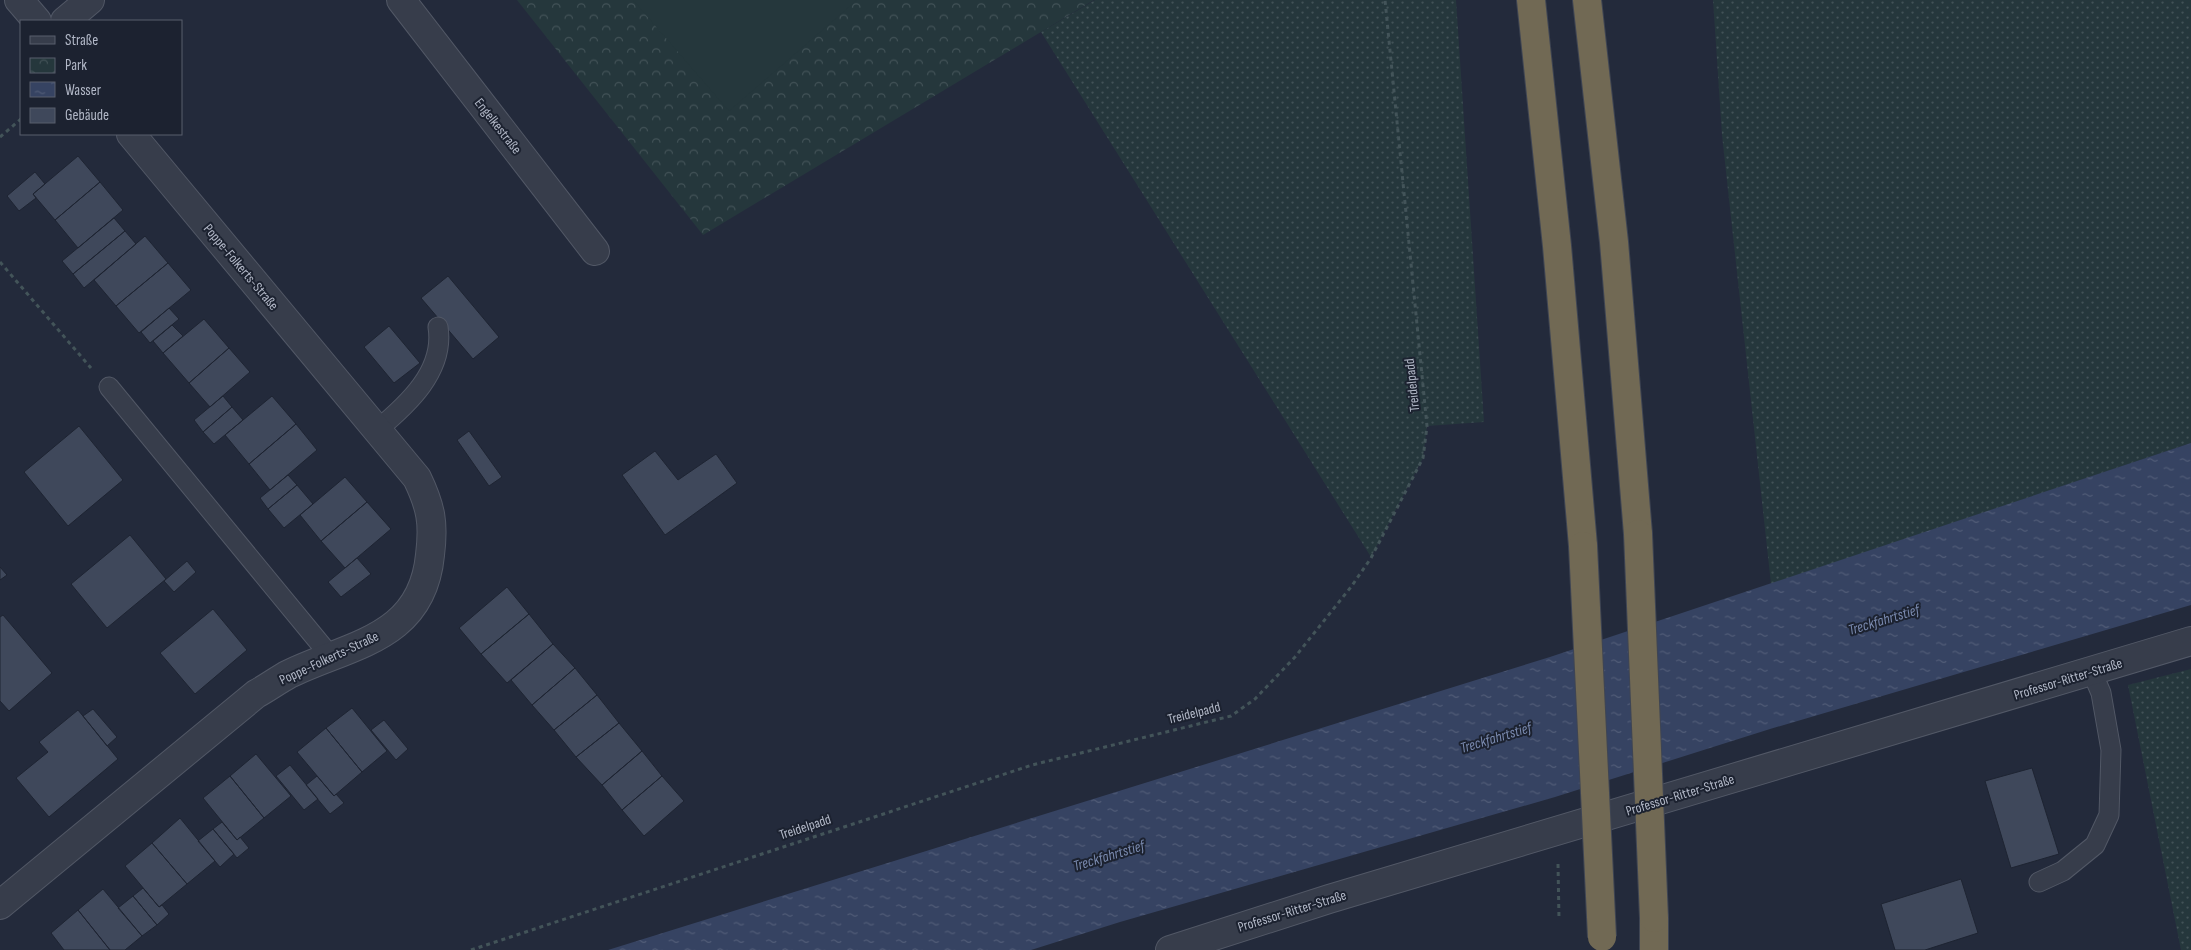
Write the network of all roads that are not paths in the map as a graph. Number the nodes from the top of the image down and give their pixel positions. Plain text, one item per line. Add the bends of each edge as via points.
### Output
1 (20, 0) edge
2 (90, 0) edge
3 (401, 0) edge
4 (1532, 0) edge
5 (1587, 0) edge
6 (36, 20) edge
7 (65, 20) edge
8 (131, 135) edge
9 (595, 251) dead end
10 (438, 327) dead end
11 (109, 388) road end
12 (377, 430) junction
13 (2191, 641) edge
14 (332, 658) junction
15 (2092, 672) junction
16 (2039, 882) dead end
17 (0, 905) edge
18 (1602, 944) edge
19 (1170, 950) edge
20 (1654, 950) edge

1 - 6 street
2 - 7 street
3 - 9 street, Engelkestraße
4 - 18 highway, bridge via 1583,546
5 - 20 highway, bridge via 1614,242 1638,534
8 - 12 street, Poppe-Folkerts-Straße
10 - 12 lane via 439,338 433,362 419,390 407,405
11 - 14 lane
12 - 14 street, Poppe-Folkerts-Straße via 417,478 430,504 433,530 429,570 420,594 395,626 374,640
13 - 15 street, Professor-Ritter-Straße
14 - 17 street, Poppe-Folkerts-Straße via 289,674 256,694
15 - 16 lane via 2101,693 2111,750 2109,815 2095,846 2063,871
15 - 19 street, Professor-Ritter-Straße

